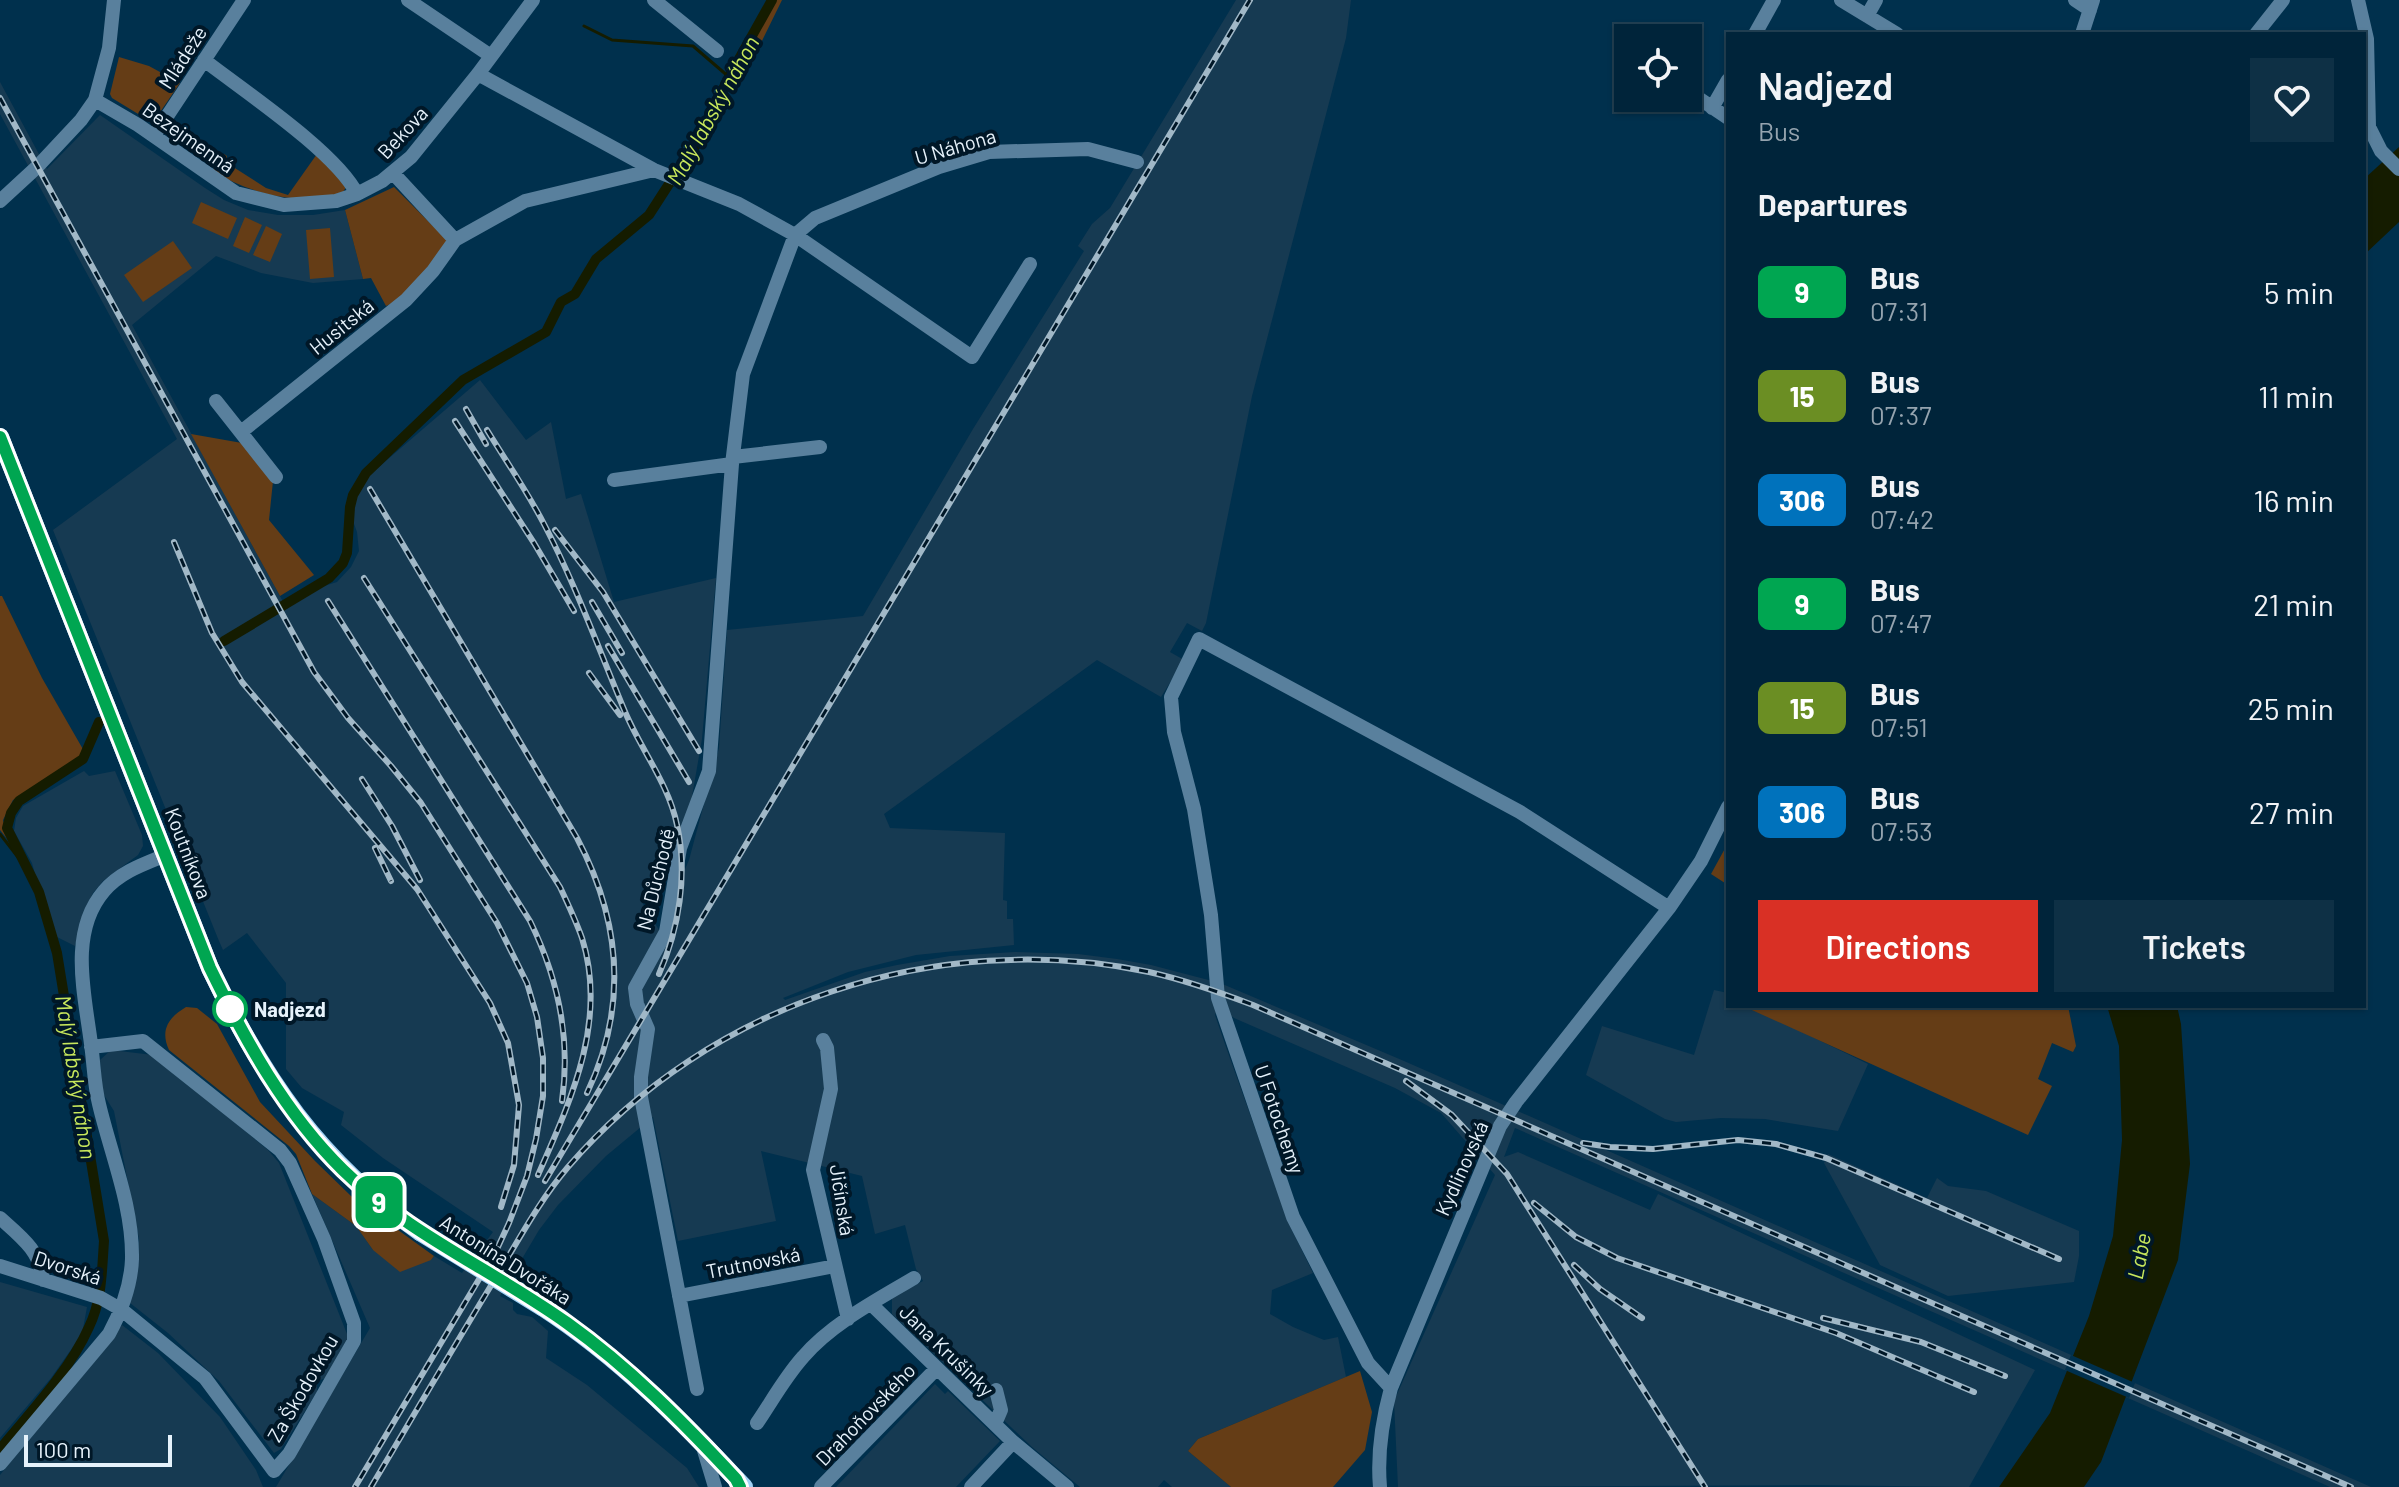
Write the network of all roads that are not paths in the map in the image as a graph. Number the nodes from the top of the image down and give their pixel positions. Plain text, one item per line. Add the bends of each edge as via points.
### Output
1 (114, 0) edge
2 (244, 0) edge
3 (408, 0) edge
4 (533, 0) edge
5 (654, 0) edge
6 (1774, 0) edge
7 (1841, 0) edge
8 (1876, 0) edge
9 (2075, 0) edge
10 (2283, 0) edge
11 (2358, 0) edge
12 (2092, 5) edge
13 (1867, 16) junction
14 (1756, 32) edge
15 (1894, 32) edge
16 (2083, 32) edge
17 (2258, 32) edge
18 (2364, 32) edge
19 (2366, 41) edge
20 (717, 51) dead end
21 (491, 56) junction
22 (204, 60) junction
23 (478, 74) junction
24 (1726, 84) edge
25 (95, 100) junction
26 (1702, 101) edge
27 (1712, 108) junction
28 (1726, 117) edge
29 (154, 136) junction
30 (1137, 162) dead end
31 (2399, 169) edge
32 (654, 170) junction
33 (393, 173) junction
34 (357, 194) junction
35 (0, 201) edge
36 (795, 235) junction
37 (455, 240) junction
38 (1030, 264) dead end
39 (216, 401) dead end
40 (241, 432) junction
41 (0, 437) edge
42 (820, 447) dead end
43 (732, 461) junction
44 (6, 468) edge
45 (276, 477) dead end
46 (614, 480) dead end
47 (1726, 811) edge
48 (166, 855) junction
49 (1669, 908) junction
50 (823, 1040) dead end
51 (91, 1047) junction
52 (0, 1218) edge
53 (420, 1232) joint
54 (0, 1266) edge
55 (835, 1266) junction
56 (914, 1278) dead end
57 (43, 1280) junction
58 (679, 1296) junction
59 (872, 1305) junction
60 (122, 1310) junction
61 (848, 1319) junction
62 (937, 1368) junction
63 (1391, 1388) junction
64 (697, 1389) dead end
65 (996, 1390) dead end
66 (757, 1423) dead end
67 (995, 1424) junction
68 (1013, 1442) junction
69 (702, 1443) junction
70 (0, 1464) edge
71 (740, 1484) edge
72 (715, 1487) edge
73 (821, 1487) edge
74 (971, 1487) edge
75 (1067, 1487) edge
76 (1380, 1487) edge

1 - 25 street via 109,48
2 - 22 street, Mládeže
3 - 21 street
4 - 21 street, Bekova
5 - 20 street
6 - 14 street
7 - 13 street
8 - 13 street
9 - 12 street
10 - 17 street
11 - 18 street
12 - 16 street
13 - 15 street
19 - 31 street via 2369,127 2381,151
21 - 23 street, Bekova
22 - 29 street, Mládeže
22 - 34 street via 310,144 343,173
23 - 32 street
23 - 33 street, Bekova
24 - 27 street
25 - 29 street, Bezejmenná
25 - 35 street
26 - 27 street
27 - 28 street
29 - 34 street, Bezejmenná via 246,197 291,205
30 - 36 street, U Náhona via 1088,149 989,152 815,218
32 - 36 street via 739,204
32 - 37 street via 525,201
33 - 34 street, Bekova
33 - 37 street
36 - 38 street via 972,357
36 - 43 street, Na Důchodě via 743,374
37 - 40 street, Husitská via 406,300
39 - 40 street
40 - 45 street
41 - 44 main road, Koutníkova
42 - 43 street
43 - 46 street
43 - 58 street, Na Důchodě via 709,771 680,848 666,932 635,991 648,1029 641,1097
44 - 48 main road, Koutníkova
47 - 49 street, Kydlinovská
48 - 51 street via 117,878 93,907 84,933 81,980
48 - 53 main road, Koutníkova via 210,968 263,1068 340,1168
49 - 63 street, Kydlinovská via 1506,1115
49 - 63 street, U Fotochemy via 1520,812 1199,639 1170,707 1199,840 1218,998 1293,1217 1368,1363
50 - 55 street, Jičínská via 831,1089 813,1170
51 - 60 street via 99,1106 129,1219 132,1260
51 - 60 street, Za Škodovkou via 143,1041 280,1150 324,1239 354,1323 354,1341 274,1471 205,1378
52 - 57 street via 30,1245 42,1264
53 - 69 main road, Antonína Dvořáka, bridge via 542,1307 623,1367
54 - 57 street, Dvorská
55 - 58 street, Trutnovská
55 - 61 street, Jičínská
56 - 59 street
57 - 60 street, Dvorská
58 - 64 street, Na Důchodě
59 - 61 street
59 - 62 street, Jana Krušinky
60 - 70 street via 109,1334
61 - 66 street via 804,1355
62 - 67 street, Jana Krušinky
62 - 73 street, Drahoňovského
63 - 76 street, Kydlinovská via 1381,1430
65 - 67 street, Jana Krušinky via 1001,1410
67 - 68 street, Jana Krušinky
68 - 74 street
68 - 75 street, Jana Krušinky
69 - 71 main road, Antonína Dvořáka
69 - 72 street

